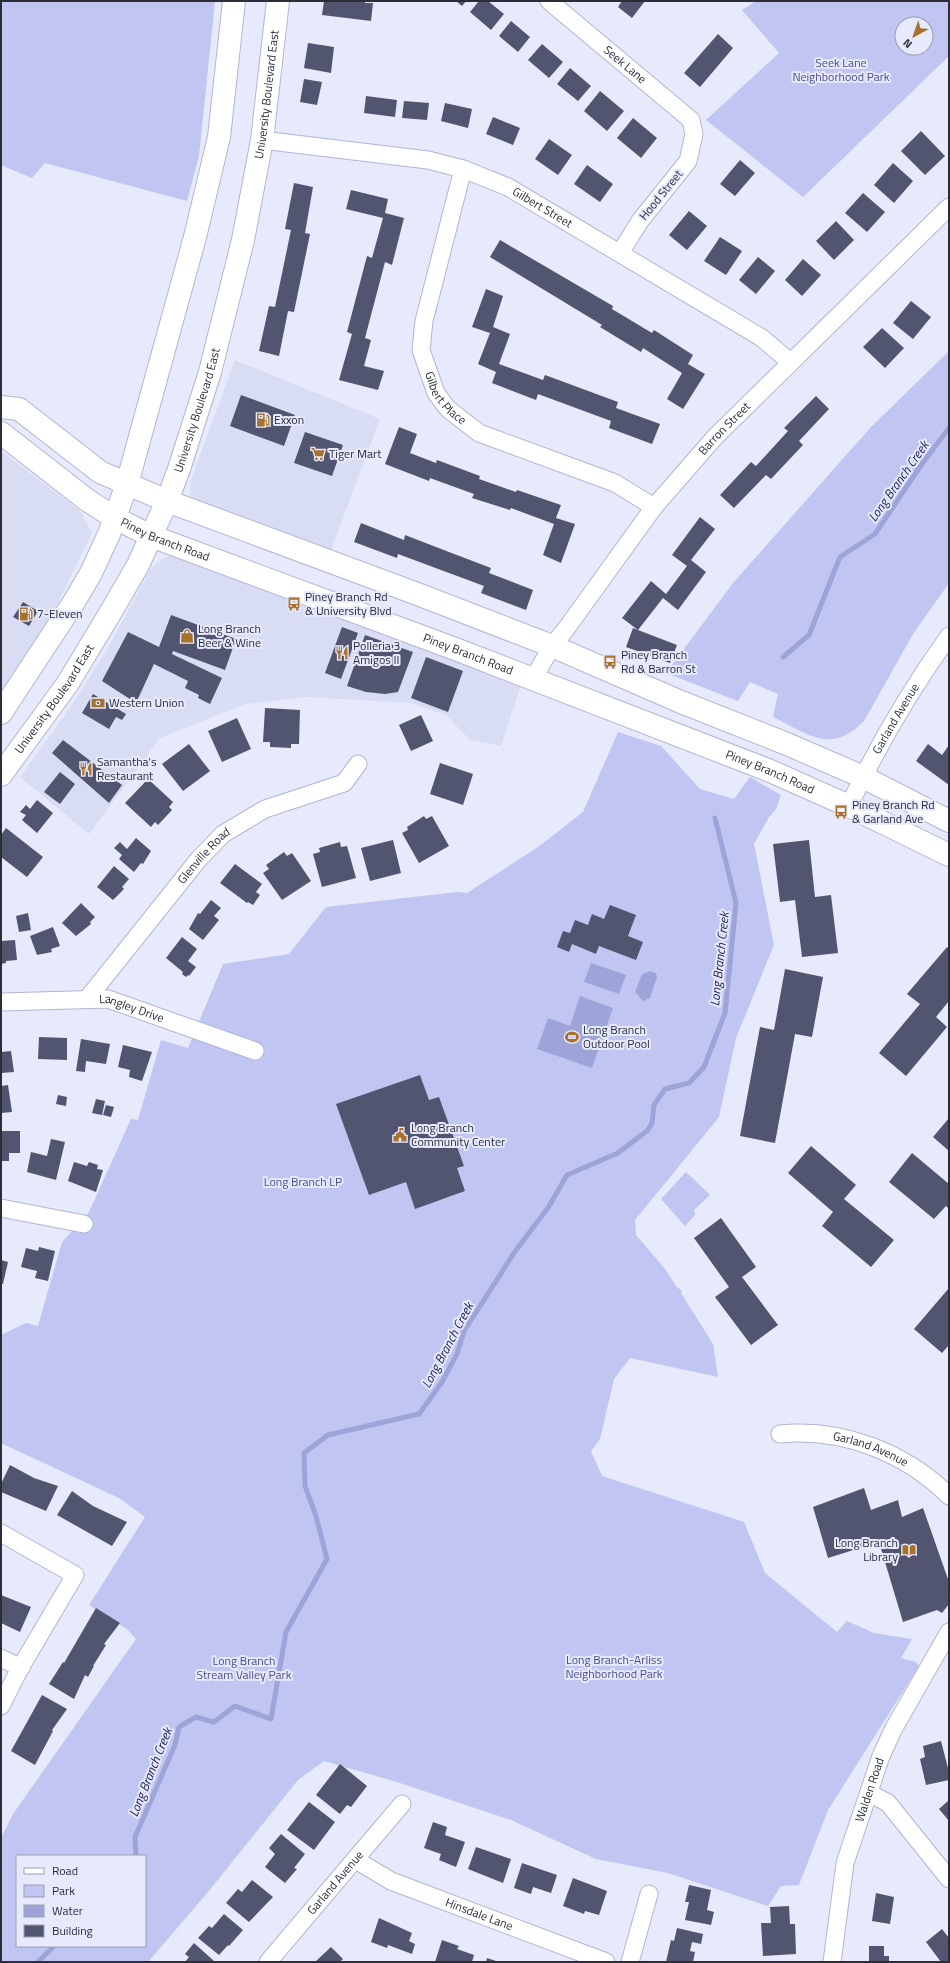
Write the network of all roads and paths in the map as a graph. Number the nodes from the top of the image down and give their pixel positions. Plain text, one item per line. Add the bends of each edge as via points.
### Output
1 (234, 1) edge
2 (278, 1) edge
3 (548, 1) edge
4 (694, 134) joint
5 (262, 140) junction
6 (463, 169) junction
7 (949, 207) edge
8 (620, 253) junction
9 (790, 362) junction
10 (1, 406) edge
11 (1, 433) edge
12 (127, 484) junction
13 (167, 501) junction
14 (654, 507) junction
15 (115, 518) junction
16 (151, 536) junction
17 (949, 636) edge
18 (552, 646) junction
19 (533, 679) junction
20 (1, 713) edge
21 (358, 764) dead end
22 (1, 775) edge
23 (863, 777) junction
24 (849, 806) junction
25 (949, 821) edge
26 (949, 856) edge
27 (87, 999) junction
28 (1, 1002) edge
29 (255, 1051) dead end
30 (1, 1208) edge
31 (84, 1224) dead end
32 (780, 1434) dead end
33 (949, 1496) edge
34 (1, 1533) edge
35 (949, 1632) edge
36 (1, 1658) edge
37 (21, 1668) junction
38 (1, 1706) edge
39 (869, 1793) junction
40 (402, 1804) dead end
41 (356, 1860) junction
42 (949, 1879) edge
43 (649, 1894) dead end
44 (268, 1962) edge
45 (606, 1962) edge
46 (630, 1962) edge
47 (832, 1962) edge

1 - 12 main road via 219,138 195,237
2 - 5 main road, University Boulevard East
3 - 4 street, Seek Lane via 691,120
4 - 8 street, Hood Street via 688,161 640,221
5 - 6 street, Gilbert Street via 428,160
5 - 13 main road, University Boulevard East via 243,240 210,372
6 - 8 street, Gilbert Street via 508,186
6 - 14 street, Gilbert Place via 424,321 421,350 436,393 448,409 479,433 615,483
7 - 9 street, Barron Street
8 - 9 street, Gilbert Street via 762,338
9 - 14 street, Barron Street via 715,437
10 - 12 main road via 19,409 100,472
11 - 15 main road, Piney Branch Road via 87,500
12 - 13 main road
12 - 15 main road
13 - 16 main road, University Boulevard East
13 - 18 main road
14 - 18 street, Barron Street
15 - 16 main road, Piney Branch Road
15 - 20 main road via 104,548 74,602
16 - 19 main road, Piney Branch Road
16 - 22 main road, University Boulevard East via 138,566 68,683
17 - 23 street, Garland Avenue via 927,666
18 - 19 street, Barron Street
18 - 23 main road
19 - 24 main road, Piney Branch Road via 768,770
21 - 27 street, Glenville Road via 344,783 265,809 223,834 198,860
23 - 24 street, Garland Avenue
23 - 25 main road
24 - 26 main road, Piney Branch Road
27 - 28 street, Langley Drive
27 - 29 street, Langley Drive via 108,999
30 - 31 street
32 - 33 street, Garland Avenue via 804,1432 836,1436 870,1446 911,1465
34 - 37 street via 75,1575
35 - 39 street, Walden Road via 894,1728 881,1756
36 - 37 street
37 - 38 street
39 - 42 street via 888,1803
39 - 47 street, Walden Road via 844,1863
40 - 41 street, Garland Avenue
41 - 44 street, Garland Avenue
41 - 45 street, Hinsdale Lane via 391,1881
43 - 46 street

